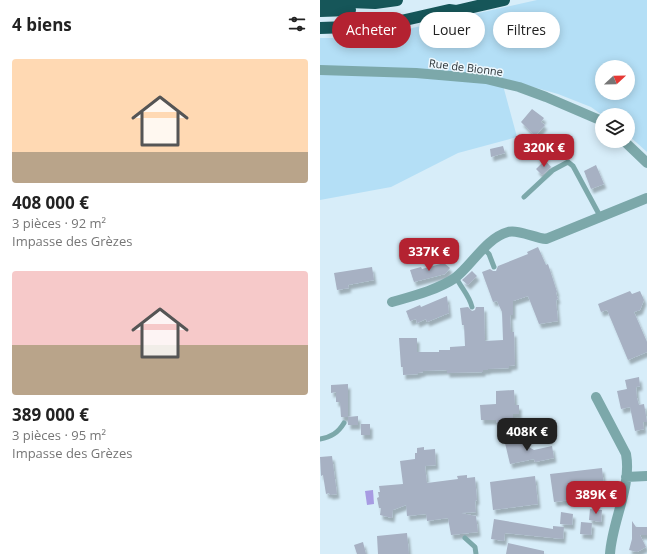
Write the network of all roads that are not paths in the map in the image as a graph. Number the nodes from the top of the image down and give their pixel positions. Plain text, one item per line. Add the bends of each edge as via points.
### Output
1 (397, 0) edge
2 (472, 0) edge
3 (504, 0) edge
4 (320, 3) edge
5 (375, 3) junction
6 (449, 10) junction
7 (320, 11) edge
8 (320, 28) edge
9 (320, 70) edge
10 (595, 118) edge
11 (631, 148) edge
12 (647, 163) edge
13 (524, 197) dead end
14 (647, 198) edge
15 (600, 216) junction
16 (484, 249) junction
17 (494, 267) dead end
18 (456, 277) junction
19 (392, 302) dead end
20 (472, 307) dead end
21 (596, 397) dead end
22 (344, 423) dead end
23 (320, 439) edge
24 (647, 476) edge
25 (626, 477) junction
26 (465, 538) dead end
27 (476, 554) edge
28 (610, 554) edge

1 - 5 highway
2 - 6 highway via 454,5
3 - 6 highway
4 - 5 highway
5 - 7 highway via 348,10
6 - 8 highway via 392,23
9 - 10 street, Rue de Bionne via 486,80 546,96
11 - 12 street
13 - 15 lane via 553,170 568,162 573,166
14 - 15 street
15 - 16 street via 546,239 508,231
16 - 17 lane
16 - 18 street
18 - 19 street via 430,290
18 - 20 lane via 460,288 470,298
21 - 25 street via 626,454
22 - 23 lane via 336,433
24 - 25 street
25 - 28 street via 613,528
26 - 27 lane via 475,547

